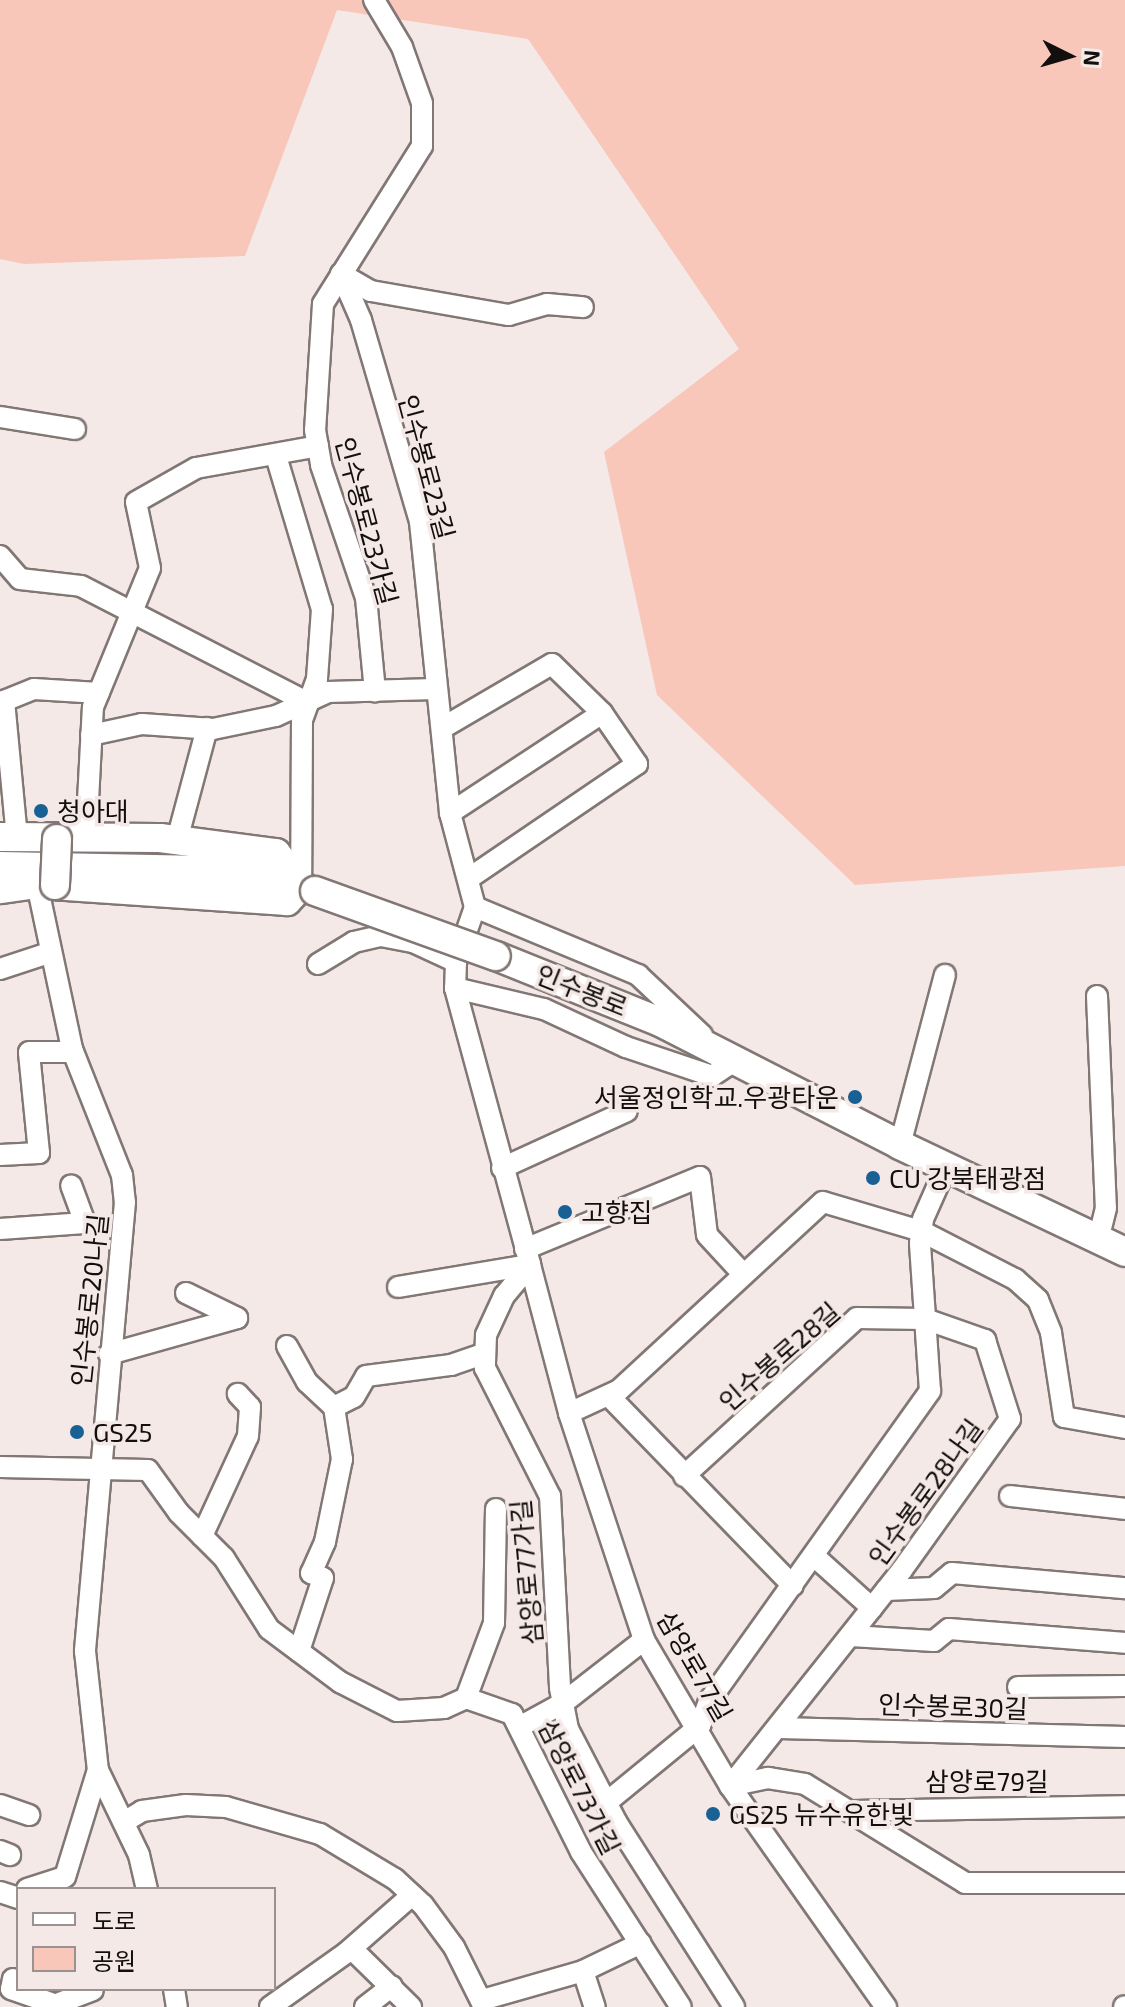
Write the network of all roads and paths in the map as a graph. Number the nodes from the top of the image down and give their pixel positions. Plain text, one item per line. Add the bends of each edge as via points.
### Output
1 (374, 0) edge
2 (341, 274) junction
3 (583, 307) dead end
4 (0, 417) edge
5 (75, 429) dead end
6 (318, 446) junction
7 (276, 456) junction
8 (0, 556) edge
9 (133, 612) junction
10 (435, 689) junction
11 (375, 692) junction
12 (99, 693) junction
13 (307, 702) junction
14 (602, 713) junction
15 (444, 727) junction
16 (207, 728) junction
17 (91, 735) junction
18 (450, 813) junction
19 (8, 838) edge
20 (57, 839) junction
21 (86, 839) junction
22 (177, 840) junction
23 (0, 866) edge
24 (468, 879) junction
25 (46, 885) junction
26 (0, 889) edge
27 (308, 889) junction
28 (475, 907) junction
29 (49, 953) junction
30 (318, 964) dead end
31 (0, 969) edge
32 (945, 975) dead end
33 (455, 976) junction
34 (1097, 996) dead end
35 (73, 1052) junction
36 (734, 1061) junction
37 (627, 1111) dead end
38 (900, 1145) junction
39 (0, 1155) edge
40 (946, 1167) junction
41 (502, 1168) junction
42 (71, 1185) dead end
43 (0, 1229) edge
44 (921, 1231) junction
45 (1098, 1239) junction
46 (1125, 1252) edge
47 (528, 1257) junction
48 (744, 1275) junction
49 (398, 1287) dead end
50 (186, 1293) dead end
51 (925, 1319) junction
52 (287, 1346) dead end
53 (485, 1353) junction
54 (109, 1354) junction
55 (238, 1394) dead end
56 (609, 1396) junction
57 (334, 1407) junction
58 (569, 1413) junction
59 (1125, 1428) edge
60 (0, 1467) edge
61 (100, 1468) junction
62 (684, 1476) junction
63 (1010, 1496) dead end
64 (496, 1509) dead end
65 (1125, 1509) edge
66 (202, 1536) junction
67 (814, 1556) junction
68 (793, 1586) junction
69 (1125, 1588) edge
70 (886, 1590) junction
71 (872, 1608) junction
72 (851, 1636) junction
73 (644, 1640) junction
74 (1125, 1643) edge
75 (299, 1651) junction
76 (1125, 1686) edge
77 (1018, 1687) dead end
78 (466, 1698) junction
79 (563, 1703) junction
80 (521, 1726) junction
81 (700, 1726) junction
82 (780, 1728) junction
83 (1125, 1737) edge
84 (98, 1770) junction
85 (730, 1786) junction
86 (607, 1802) junction
87 (0, 1805) edge
88 (1125, 1806) edge
89 (849, 1811) junction
90 (29, 1815) dead end
91 (124, 1822) junction
92 (65, 1883) edge
93 (1125, 1883) edge
94 (45, 1887) edge
95 (146, 1887) edge
96 (412, 1895) junction
97 (641, 1943) junction
98 (352, 1949) junction
99 (583, 1971) junction
100 (10, 1974) edge
101 (392, 1986) junction
102 (90, 1991) edge
103 (483, 2003) edge
104 (50, 2005) edge
105 (270, 2007) edge
106 (365, 2007) edge
107 (411, 2007) edge
108 (595, 2007) edge
109 (681, 2007) edge
110 (734, 2007) edge
111 (886, 2007) edge

1 - 2 street via 402,47 422,103 422,146
2 - 3 street via 371,291 509,315 547,304
2 - 6 street, 인수봉로23가길 via 323,304
2 - 10 street, 인수봉로23길 via 361,320 420,522
4 - 5 street
6 - 7 street
6 - 11 street, 인수봉로23가길 via 366,598
7 - 9 street via 196,468 136,502 150,568
7 - 13 street via 322,609 317,679
8 - 9 street via 20,579 81,586
9 - 12 street
9 - 13 street
10 - 11 street
10 - 15 street, 인수봉로23길
11 - 13 street via 328,692
12 - 17 street
12 - 19 street via 34,689 4,701
13 - 16 street via 276,716
13 - 27 street via 300,783
14 - 15 street via 552,664
14 - 18 street
14 - 24 street via 637,764
15 - 18 street, 인수봉로23길
16 - 17 street via 142,724
16 - 22 street
17 - 21 street
18 - 24 street, 인수봉로23길
19 - 20 main road
20 - 21 main road
20 - 25 main road, bridge
21 - 22 main road
22 - 27 main road via 276,853
23 - 27 main road, 인수봉로 via 204,870 272,876
24 - 28 street, 인수봉로23길
25 - 26 main road
25 - 27 main road via 287,901
25 - 29 street, 인수봉로20나길
27 - 36 main road, 인수봉로, bridge via 660,1022
28 - 33 street
28 - 36 street via 638,975
29 - 31 street
29 - 35 street, 인수봉로20나길
30 - 33 street via 354,942 381,936 413,942
32 - 38 street
33 - 36 street via 626,1047 712,1076
33 - 41 street
34 - 45 street via 1106,1208
35 - 39 street via 29,1052 39,1153
35 - 54 street, 인수봉로20나길 via 122,1175 125,1202
36 - 38 main road, 인수봉로
37 - 41 street
38 - 40 main road, 인수봉로
40 - 44 street
40 - 45 main road, 인수봉로
41 - 47 street
42 - 43 street via 85,1223
44 - 48 street via 823,1202
44 - 51 street
44 - 59 street via 1015,1279 1038,1300 1051,1333 1064,1417
45 - 46 main road, 인수봉로
47 - 48 street via 700,1177 707,1235
47 - 49 street
47 - 53 street via 486,1335
47 - 58 street, 삼양로77길
48 - 56 street
50 - 54 street via 237,1318
51 - 62 street, 인수봉로28길 via 857,1318
51 - 67 street via 930,1391
51 - 70 street, 인수봉로28나길 via 985,1340 1010,1419
52 - 57 street via 307,1382
53 - 57 street via 451,1365 366,1376 354,1397
53 - 79 street, 삼양로77가길 via 485,1368 550,1496
54 - 61 street, 인수봉로20나길
55 - 66 street via 250,1407 248,1436
56 - 58 street
56 - 62 street
57 - 75 street via 342,1459 325,1542 311,1573 323,1578
58 - 73 street, 삼양로77길
60 - 61 street
61 - 66 street via 148,1470
61 - 84 street, 인수봉로20나길 via 85,1651
62 - 68 street
63 - 65 street
64 - 78 street via 494,1623
66 - 75 street via 224,1558 269,1629
67 - 68 street
67 - 71 street
68 - 81 street via 709,1701
69 - 70 street via 952,1573 934,1588
70 - 71 street, 인수봉로28나길
71 - 72 street, 인수봉로28나길
72 - 74 street via 934,1641 949,1629
72 - 82 street, 인수봉로28나길
73 - 79 street
73 - 81 street, 삼양로77길
75 - 78 street via 340,1682 397,1711 444,1708
76 - 77 street, 인수봉로30길
78 - 80 street, 삼양로73가길 via 512,1714
79 - 80 street
79 - 86 street, 삼양로77가길 via 568,1729
80 - 97 street, 삼양로73가길 via 581,1852
81 - 85 street, 삼양로77길
81 - 86 street
82 - 83 street, 인수봉로30길
82 - 85 street, 인수봉로28나길
84 - 91 street, 인수봉로20나길
84 - 92 street
85 - 89 street via 768,1778 805,1784
85 - 111 street, 삼양로77길
86 - 110 street, 삼양로77가길
87 - 90 street
88 - 89 street, 삼양로79길
89 - 93 street via 965,1883
91 - 95 street, 인수봉로20나길
91 - 96 street via 142,1811 186,1805 276,1819 361,1856
92 - 94 street
96 - 98 street
96 - 103 street via 454,1947
97 - 99 street
97 - 109 street, 삼양로73가길
98 - 101 street
98 - 105 street
99 - 103 street
99 - 108 street
100 - 104 street via 11,1989
101 - 106 street
101 - 107 street
102 - 104 street

